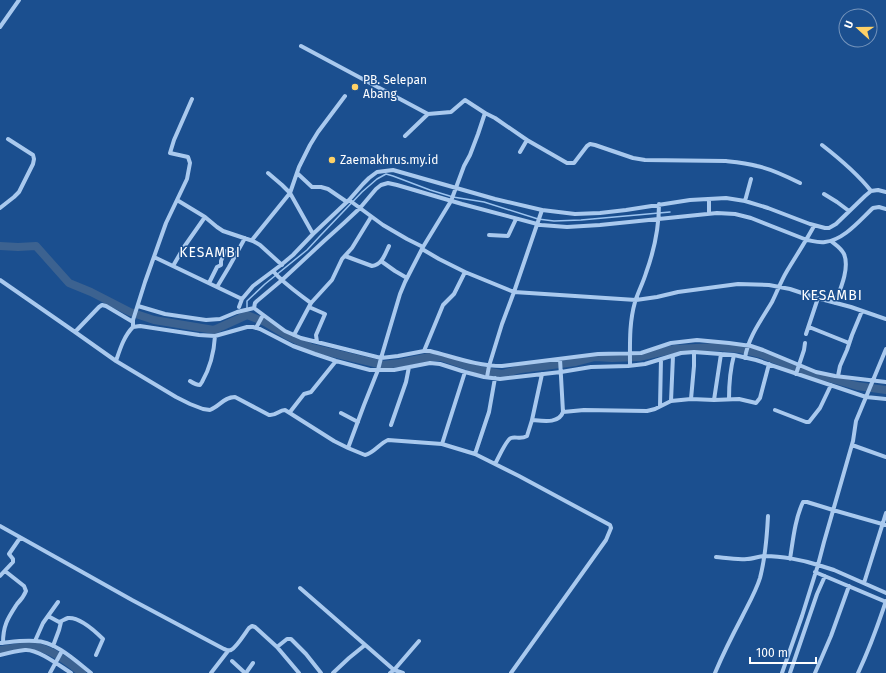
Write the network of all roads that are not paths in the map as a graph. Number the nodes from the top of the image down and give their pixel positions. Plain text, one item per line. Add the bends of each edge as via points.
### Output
1 (18, 0) edge
2 (0, 28) edge
3 (301, 46) dead end
4 (345, 96) dead end
5 (192, 99) dead end
6 (485, 113) junction
7 (428, 114) junction
8 (405, 136) dead end
9 (8, 139) dead end
10 (527, 140) junction
11 (822, 145) dead end
12 (520, 152) dead end
13 (268, 173) dead end
14 (297, 173) junction
15 (751, 179) dead end
16 (800, 183) dead end
17 (455, 189) junction
18 (871, 191) junction
19 (886, 192) edge
20 (290, 193) junction
21 (824, 194) dead end
22 (709, 199) junction
23 (177, 200) junction
24 (451, 200) junction
25 (349, 201) junction
26 (745, 201) junction
27 (659, 206) junction
28 (359, 207) junction
29 (0, 208) edge
30 (886, 209) edge
31 (849, 211) junction
32 (541, 212) junction
33 (709, 213) junction
34 (205, 216) junction
35 (371, 216) junction
36 (659, 218) junction
37 (516, 219) junction
38 (537, 224) junction
39 (814, 226) junction
40 (312, 234) junction
41 (489, 235) dead end
42 (244, 238) junction
43 (807, 239) junction
44 (252, 240) junction
45 (831, 241) junction
46 (390, 246) dead end
47 (423, 248) junction
48 (225, 251) dead end
49 (345, 256) junction
50 (154, 257) junction
51 (381, 261) junction
52 (282, 265) junction
53 (173, 266) junction
54 (274, 272) junction
55 (465, 272) junction
56 (407, 278) junction
57 (0, 280) edge
58 (281, 280) junction
59 (208, 283) junction
60 (217, 287) junction
61 (780, 287) junction
62 (514, 292) junction
63 (818, 298) junction
64 (242, 299) junction
65 (636, 300) junction
66 (835, 303) junction
67 (310, 305) junction
68 (239, 307) dead end
69 (254, 308) junction
70 (137, 309) junction
71 (862, 311) junction
72 (263, 316) junction
73 (886, 319) edge
74 (133, 323) junction
75 (257, 326) junction
76 (809, 326) junction
77 (75, 332) junction
78 (806, 334) dead end
79 (294, 335) junction
80 (215, 336) junction
81 (317, 342) junction
82 (805, 343) dead end
83 (849, 343) junction
84 (748, 346) junction
85 (886, 349) edge
86 (424, 351) junction
87 (694, 352) junction
88 (630, 354) junction
89 (721, 354) junction
90 (734, 355) junction
91 (673, 356) junction
92 (745, 356) junction
93 (381, 359) junction
94 (662, 359) junction
95 (116, 361) junction
96 (336, 361) junction
97 (560, 361) junction
98 (630, 364) junction
99 (769, 364) junction
100 (799, 366) junction
101 (409, 367) junction
102 (489, 367) junction
103 (379, 369) junction
104 (561, 371) junction
105 (465, 372) junction
106 (796, 373) junction
107 (542, 374) junction
108 (487, 376) junction
109 (838, 376) junction
110 (495, 378) junction
111 (873, 380) junction
112 (190, 381) dead end
113 (886, 382) edge
114 (831, 385) junction
115 (867, 395) junction
116 (691, 399) junction
117 (729, 399) junction
118 (886, 399) edge
119 (714, 400) junction
120 (671, 401) junction
121 (660, 406) junction
122 (775, 410) dead end
123 (290, 412) junction
124 (562, 412) junction
125 (341, 414) dead end
126 (532, 420) junction
127 (358, 422) junction
128 (391, 425) dead end
129 (442, 444) junction
130 (852, 445) junction
131 (348, 448) junction
132 (476, 454) junction
133 (886, 457) edge
134 (495, 464) junction
135 (834, 510) junction
136 (886, 513) edge
137 (768, 516) dead end
138 (885, 525) edge
139 (0, 526) edge
140 (20, 538) junction
141 (764, 556) junction
142 (716, 557) dead end
143 (790, 559) junction
144 (818, 565) junction
145 (5, 571) junction
146 (820, 574) junction
147 (0, 576) edge
148 (864, 583) junction
149 (849, 586) junction
150 (300, 588) dead end
151 (886, 593) edge
152 (58, 602) dead end
153 (886, 602) edge
154 (48, 616) junction
155 (61, 622) junction
156 (419, 640) dead end
157 (35, 641) junction
158 (2, 643) edge
159 (365, 644) junction
160 (52, 646) junction
161 (277, 647) junction
162 (228, 650) junction
163 (0, 655) edge
164 (96, 655) dead end
165 (59, 656) junction
166 (232, 661) dead end
167 (253, 663) dead end
168 (393, 671) edge
169 (50, 673) edge
170 (71, 673) edge
171 (91, 673) edge
172 (211, 673) edge
173 (245, 673) edge
174 (299, 673) edge
175 (321, 673) edge
176 (333, 673) edge
177 (403, 673) edge
178 (511, 673) edge
179 (715, 673) edge
180 (782, 673) edge
181 (790, 673) edge
182 (815, 673) edge
183 (858, 673) edge

1 - 2 street
3 - 7 street
4 - 14 street via 318,132
5 - 23 street via 170,153 188,157 190,160 187,179
6 - 7 street via 465,100 451,112
6 - 10 street
6 - 17 street
7 - 8 street
9 - 29 street via 33,155 34,159 19,192
10 - 12 street
10 - 16 street via 567,163 574,163 590,144 645,160 739,162 779,173
11 - 18 street via 851,169
13 - 20 street
14 - 20 street
14 - 25 street via 312,188 328,189
15 - 26 street
17 - 24 street
17 - 25 street via 393,170 384,171 376,172 362,184
17 - 32 street
18 - 19 street
18 - 31 street
20 - 40 street
20 - 44 street
21 - 31 street
22 - 26 street
22 - 27 street
22 - 33 street
23 - 34 street
23 - 50 street
24 - 28 street via 388,183 376,189
24 - 37 street
24 - 47 street
25 - 28 street
25 - 40 street
26 - 39 street
27 - 32 street via 574,214
27 - 36 street
28 - 35 street
28 - 58 street
30 - 45 street via 873,208 848,232
31 - 39 street via 829,228
32 - 38 street
33 - 36 street
33 - 43 street via 735,214
34 - 42 street via 223,231
34 - 53 street
35 - 47 street
35 - 49 street
36 - 38 street via 567,228
36 - 65 street via 651,260
37 - 38 street
37 - 41 street via 508,236
38 - 62 street
39 - 43 street
40 - 52 street
42 - 44 street
42 - 60 street
43 - 45 street via 825,243
43 - 61 street
44 - 52 street
45 - 66 street via 845,256 842,285
46 - 51 street
47 - 55 street
47 - 56 street
48 - 59 street via 220,261 221,265 217,267
49 - 51 street via 372,266
49 - 67 street via 332,280
50 - 53 street
50 - 70 street
51 - 56 street
52 - 54 street
53 - 59 street
54 - 58 street
54 - 64 street via 253,286
55 - 62 street
55 - 86 street via 454,294 443,305
56 - 93 street
57 - 77 street
58 - 67 street
58 - 69 street via 255,303
59 - 60 street
60 - 64 street
61 - 63 street
61 - 65 street via 738,284
61 - 84 street
62 - 65 street
62 - 102 street
63 - 66 street
63 - 76 street
64 - 68 street
65 - 88 street via 631,325
66 - 71 street
67 - 79 street
67 - 81 street via 324,314 316,335
69 - 70 street via 220,319 206,320
69 - 72 street
70 - 74 street
71 - 73 street
71 - 83 street
72 - 75 street
72 - 79 street
74 - 77 street via 102,306
74 - 80 street
74 - 95 street
75 - 80 street
75 - 96 street via 293,346
76 - 78 street
76 - 83 street
77 - 95 street
79 - 81 street
80 - 112 street via 215,347 206,375 201,384
81 - 93 street
82 - 100 street
83 - 109 street
84 - 88 street via 697,340
84 - 92 street
84 - 100 street via 764,350
85 - 111 street
86 - 93 street
86 - 102 street
87 - 89 street
87 - 91 street
87 - 116 street
88 - 97 street via 598,354
88 - 98 street
89 - 90 street
89 - 119 street
90 - 92 street
90 - 117 street via 730,368
91 - 94 street
91 - 120 street
92 - 99 street
93 - 103 street
94 - 98 street via 644,364
94 - 121 street
95 - 123 street via 176,397 203,409 214,409 224,400 235,397 272,416 283,410
96 - 103 street via 370,370
96 - 123 street via 311,392 304,394
97 - 102 street
97 - 104 street
98 - 104 street
99 - 106 street
99 - 117 street via 757,403
100 - 106 street
100 - 109 street
101 - 103 street
101 - 105 street via 430,362
101 - 128 street
102 - 108 street
103 - 127 street
104 - 107 street
104 - 124 street
105 - 108 street
105 - 129 street
106 - 114 street
107 - 110 street
107 - 126 street
108 - 110 street
109 - 111 street
110 - 132 street via 489,412
111 - 113 street
111 - 115 street
114 - 115 street
114 - 122 street via 810,422
115 - 118 street
115 - 130 street via 856,421
116 - 119 street
116 - 120 street
117 - 119 street
120 - 121 street
121 - 124 street via 647,411
123 - 131 street
124 - 126 street via 558,420
125 - 127 street
126 - 134 street via 526,436 521,439 509,439
127 - 131 street
129 - 131 street via 388,440 364,455
129 - 132 street
130 - 133 street
130 - 135 street
132 - 134 street
134 - 178 street via 607,523 611,528 606,540
135 - 138 street
135 - 143 street via 803,502
135 - 144 street
136 - 138 street
137 - 141 street
138 - 148 street
139 - 140 street
140 - 145 street via 9,554 13,562
140 - 162 street via 190,632
141 - 142 street via 738,560
141 - 143 street
141 - 179 street via 759,579
143 - 144 street
144 - 146 street
144 - 148 street
145 - 147 street
145 - 158 street via 26,590 8,618
146 - 149 street
146 - 180 street
146 - 181 street via 817,594
148 - 151 street
149 - 153 street
149 - 182 street
150 - 159 street
152 - 154 street
153 - 183 street
154 - 155 street
154 - 157 street
155 - 160 street
155 - 164 street via 68,618 81,621 98,634 103,640
156 - 168 street
157 - 158 street
157 - 160 street
159 - 168 street
159 - 176 street
160 - 165 street
161 - 162 street via 252,626 232,650
161 - 174 street
161 - 175 street via 289,638
162 - 172 street
163 - 165 street via 29,650
165 - 169 street
165 - 170 street
165 - 171 street
166 - 173 street
167 - 173 street
168 - 177 street

